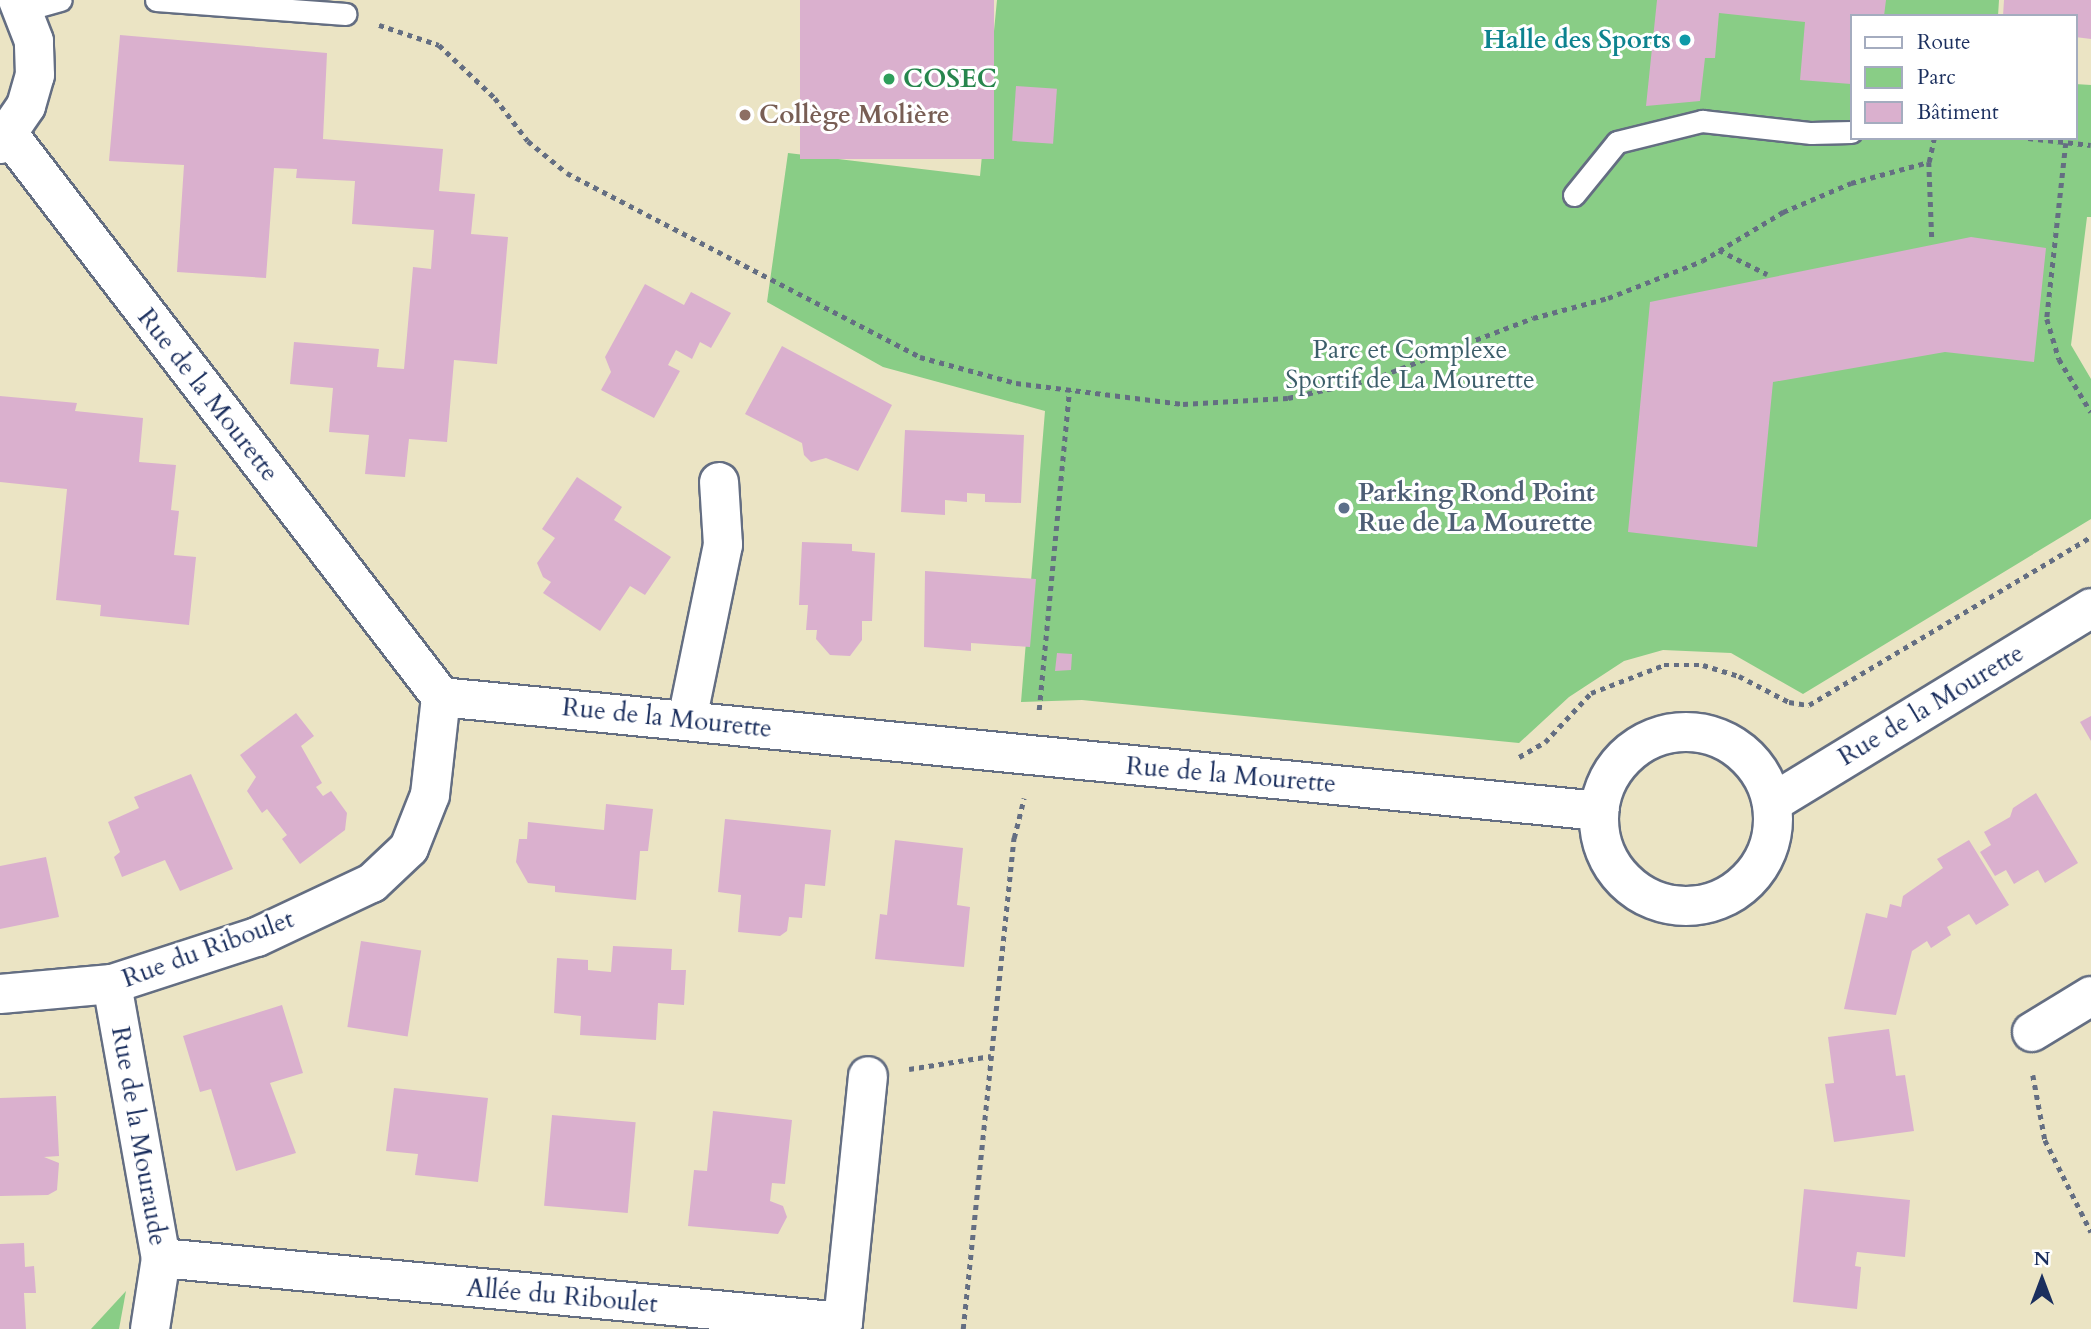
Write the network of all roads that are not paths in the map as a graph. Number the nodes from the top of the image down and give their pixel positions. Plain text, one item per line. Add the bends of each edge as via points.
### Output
1 (61, 0) edge
2 (156, 0) edge
3 (22, 5) edge
4 (345, 14) road end
5 (1850, 132) edge
6 (5, 139) edge
7 (1574, 195) dead end
8 (719, 482) dead end
9 (2091, 608) edge
10 (441, 697) junction
11 (687, 720) junction
12 (1772, 803) junction
13 (1599, 811) junction
14 (112, 984) junction
15 (0, 994) edge
16 (2091, 996) edge
17 (2032, 1032) road end
18 (868, 1076) road end
19 (161, 1258) junction
20 (150, 1329) edge

1 - 3 lane
2 - 4 lane
3 - 6 street via 34,41 35,75 26,106
5 - 7 lane via 1811,133 1702,121 1617,142
6 - 10 street, Rue de la Mourette
8 - 11 street via 723,545
9 - 12 street, Rue de la Mourette
10 - 11 street, Rue de la Mourette
10 - 14 street, Rue du Riboulet via 430,796 409,848 372,883 257,937
11 - 13 street, Rue de la Mourette
12 - 13 street via 1764,778 1748,757 1714,737 1678,732 1633,750 1604,787
12 - 13 street via 1773,831 1765,856 1750,879 1728,896 1702,905 1674,906 1633,890 1605,855
14 - 15 street, Rue du Riboulet
14 - 19 street, Rue de la Mouraude
16 - 17 street
18 - 19 street, Allée du Riboulet via 843,1322
19 - 20 street, Rue de la Mouraude

